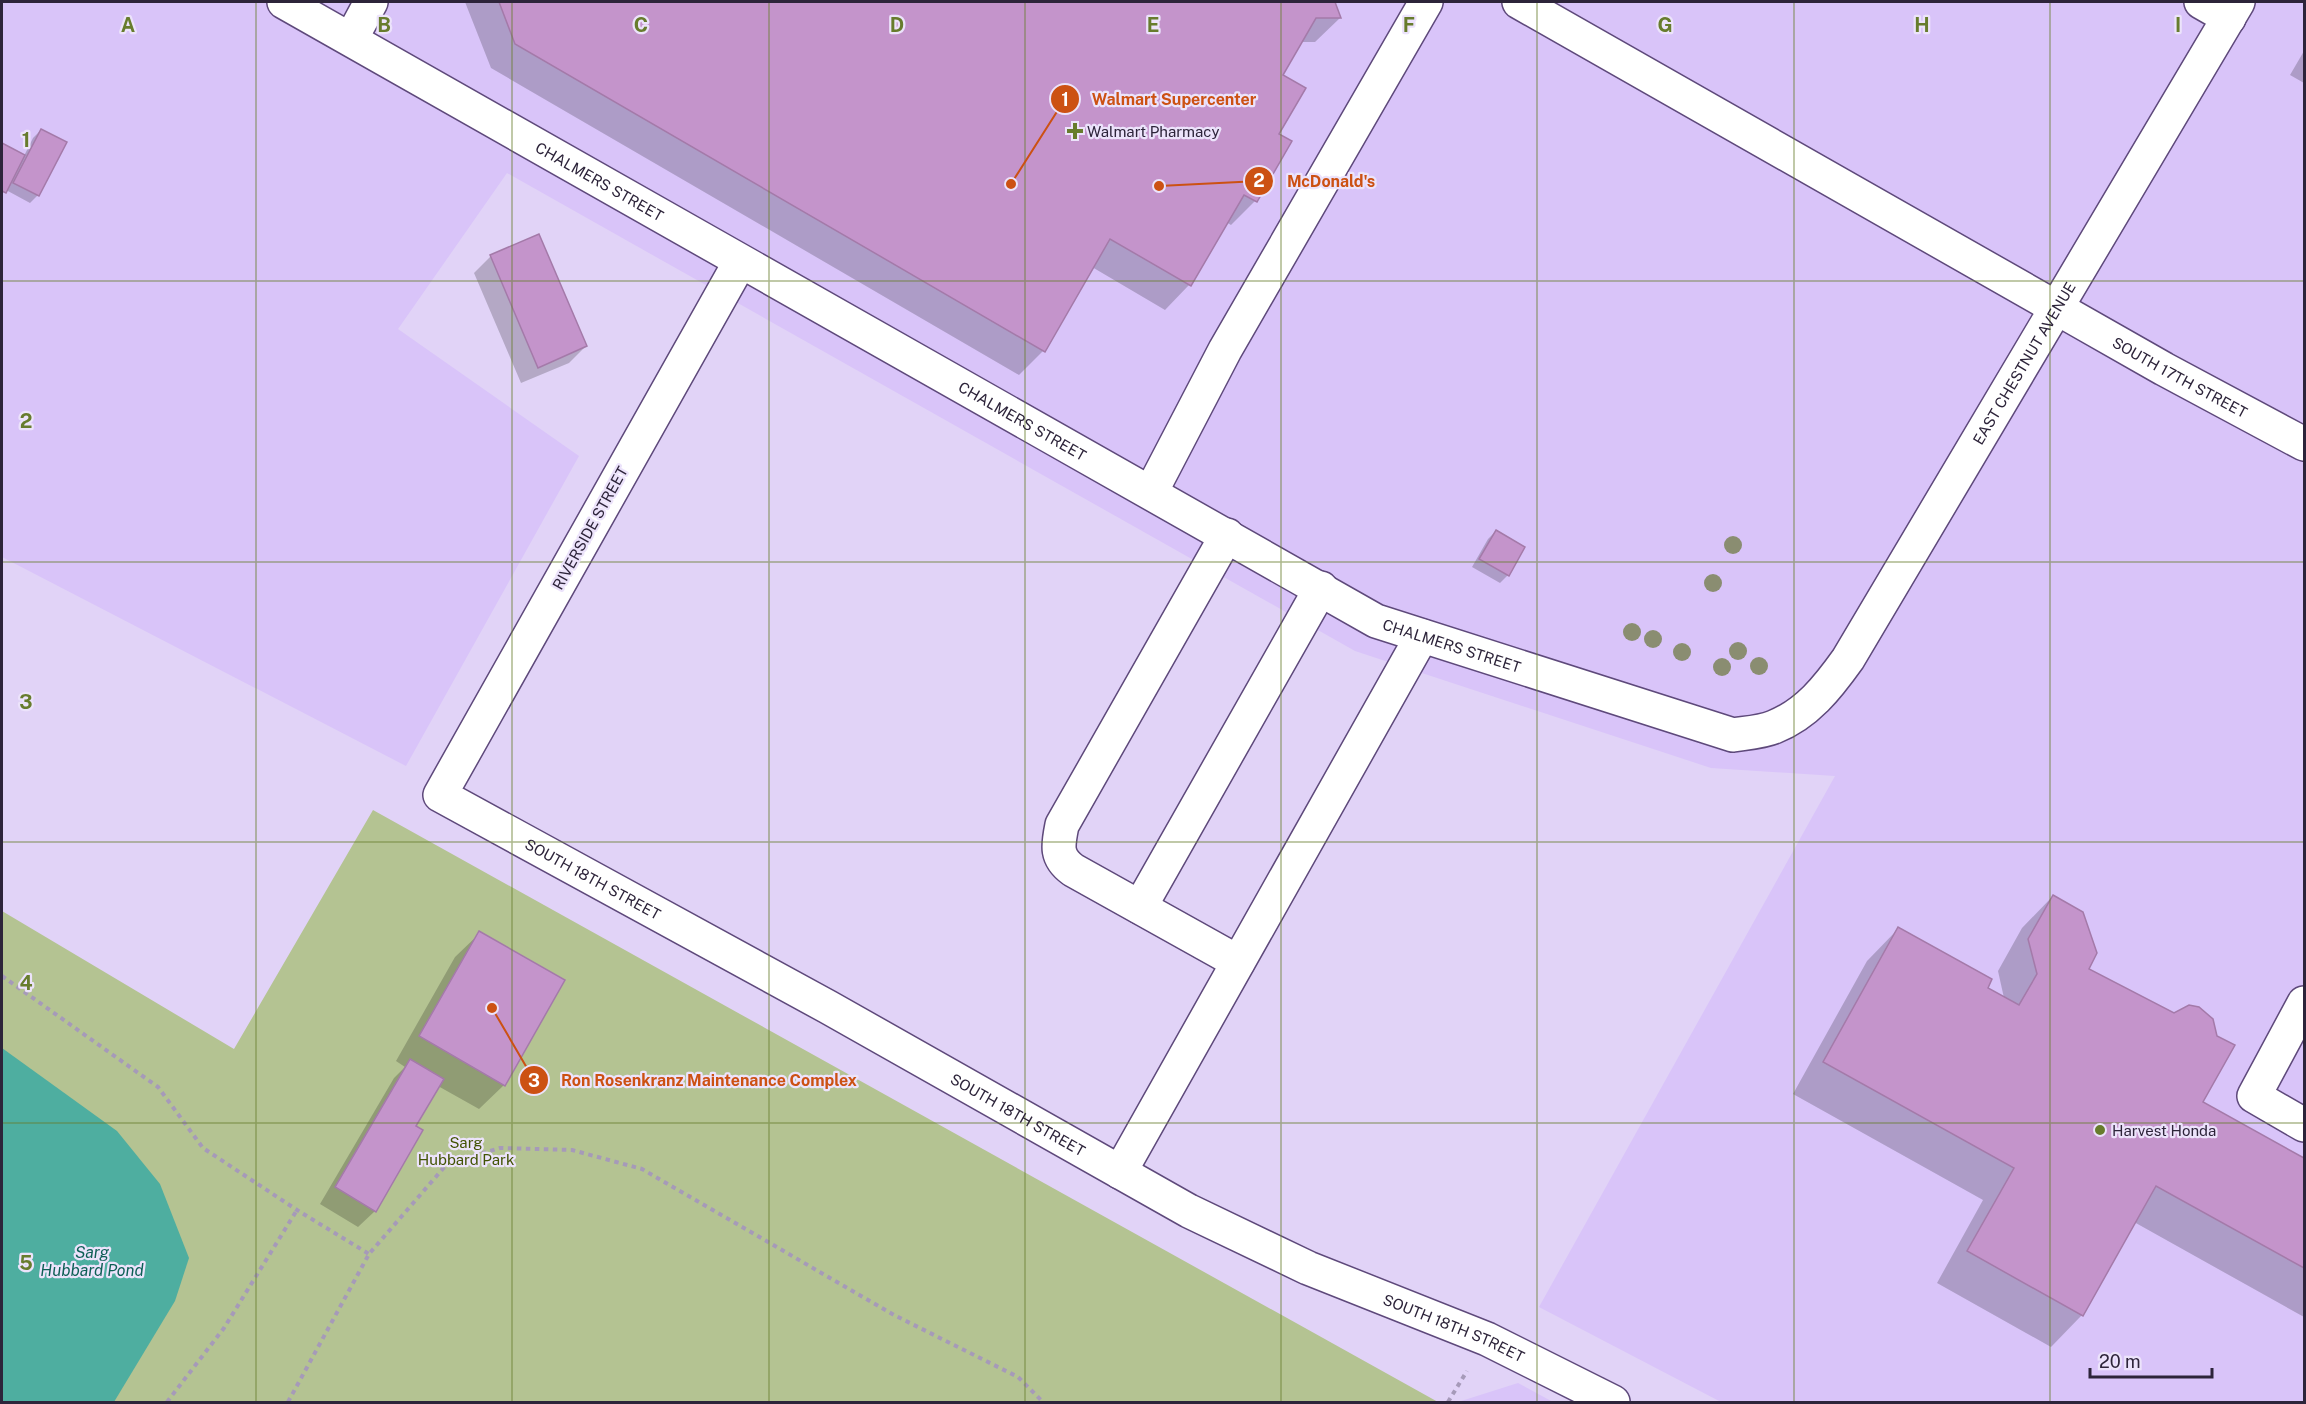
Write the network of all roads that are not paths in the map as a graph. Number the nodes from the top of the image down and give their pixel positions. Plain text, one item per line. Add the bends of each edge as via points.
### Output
1 (284, 2) edge
2 (371, 2) edge
3 (1426, 2) edge
4 (1519, 2) edge
5 (2223, 7) edge
6 (351, 39) junction
7 (740, 262) junction
8 (2058, 308) junction
9 (2304, 444) edge
10 (1151, 492) junction
11 (1227, 535) junction
12 (1321, 588) junction
13 (1422, 636) junction
14 (1797, 715) joint
15 (440, 795) joint
16 (1140, 908) junction
17 (1238, 962) junction
18 (2304, 1003) edge
19 (2304, 1125) edge
20 (1120, 1172) junction
21 (1613, 1402) edge

1 - 6 street, CHALMERS STREET
2 - 6 street
3 - 10 street via 1225,350
4 - 8 street, SOUTH 17TH STREET
5 - 8 street, EAST CHESTNUT AVENUE
6 - 7 street, CHALMERS STREET
7 - 10 street, CHALMERS STREET
7 - 15 street, RIVERSIDE STREET
8 - 9 street, SOUTH 17TH STREET
8 - 14 street, EAST CHESTNUT AVENUE via 1848,660 1825,692
10 - 11 street, CHALMERS STREET
11 - 12 street, CHALMERS STREET
11 - 16 street via 1062,825 1057,849 1062,862
12 - 13 street, CHALMERS STREET via 1376,621
12 - 16 street
13 - 14 street, CHALMERS STREET via 1733,735 1773,728
13 - 17 street
15 - 20 street, SOUTH 18TH STREET
16 - 17 street
17 - 20 street
18 - 19 street via 2254,1096
20 - 21 street, SOUTH 18TH STREET via 1189,1211 1308,1268 1487,1339

